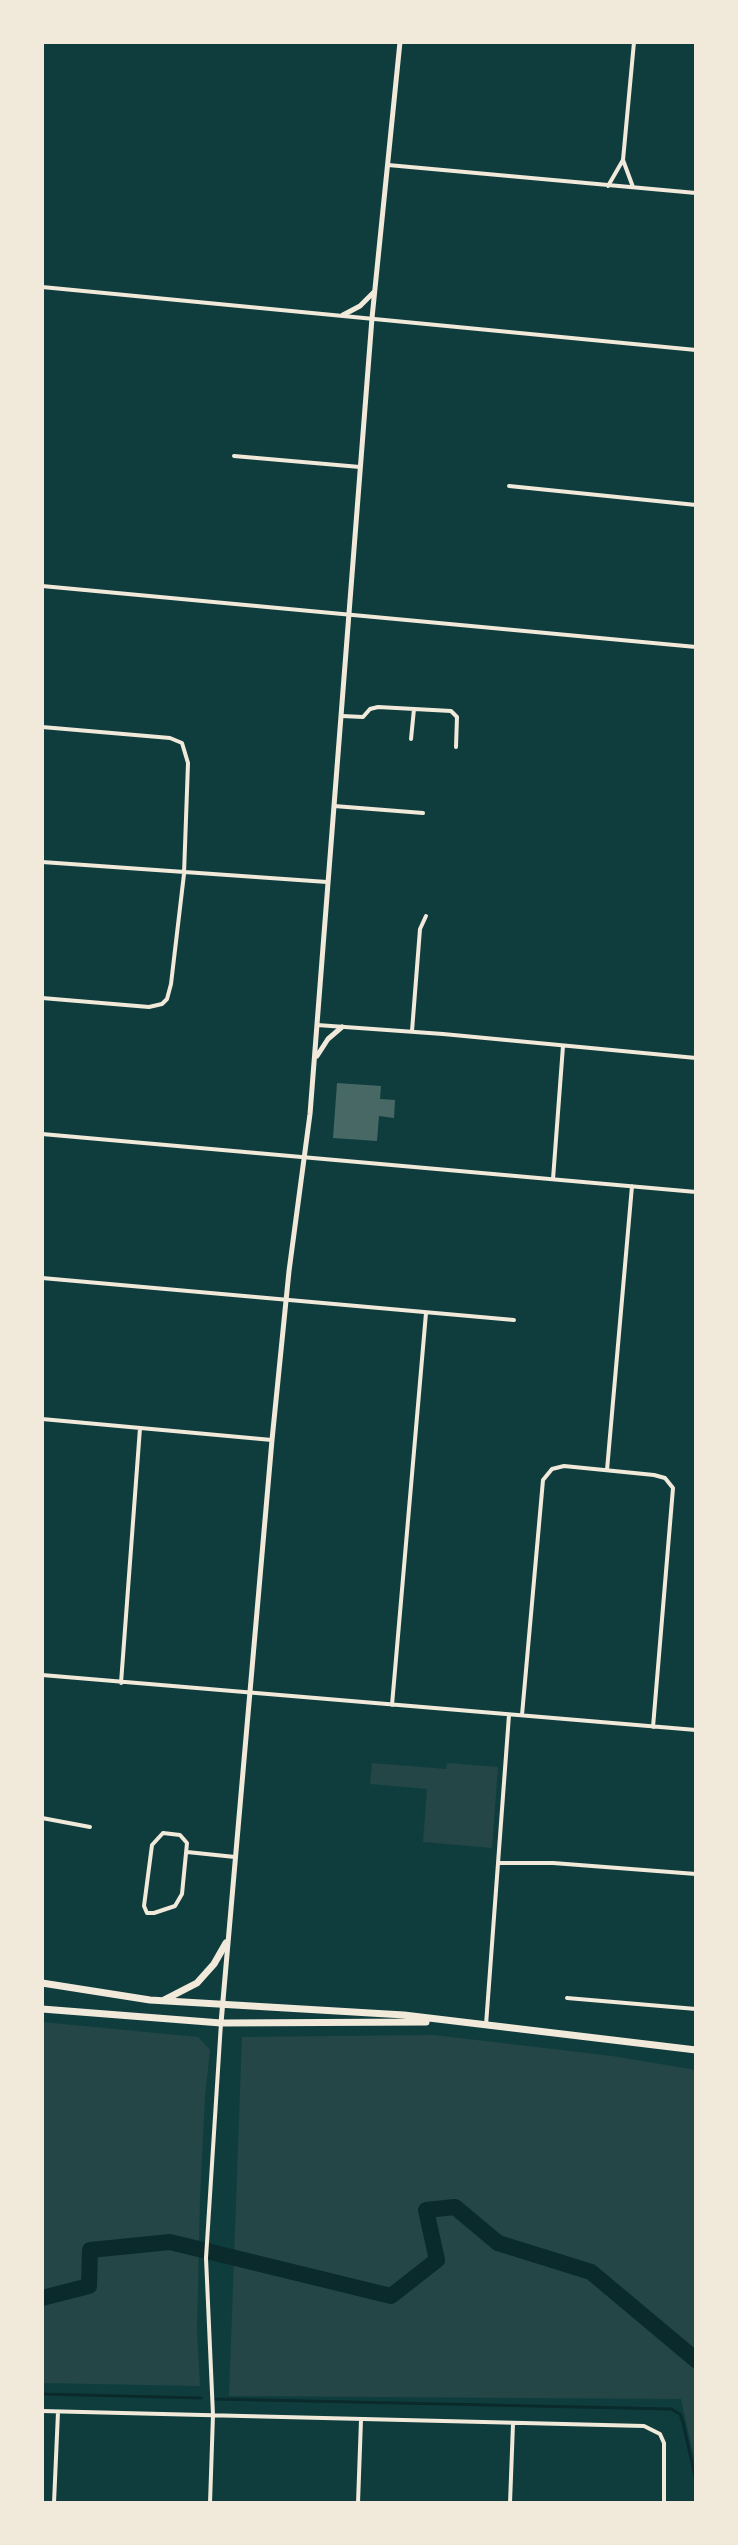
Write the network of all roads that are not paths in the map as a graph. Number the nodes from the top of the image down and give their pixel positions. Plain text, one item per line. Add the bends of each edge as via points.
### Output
1 (400, 42) edge
2 (634, 42) edge
3 (623, 160) junction
4 (387, 165) junction
5 (608, 186) junction
6 (633, 187) junction
7 (696, 193) edge
8 (42, 287) edge
9 (375, 290) junction
10 (343, 315) junction
11 (372, 318) junction
12 (696, 350) edge
13 (234, 456) dead end
14 (360, 467) junction
15 (509, 486) dead end
16 (696, 505) edge
17 (42, 586) edge
18 (349, 613) junction
19 (696, 647) edge
20 (414, 709) junction
21 (342, 716) junction
22 (42, 727) edge
23 (411, 739) dead end
24 (456, 747) dead end
25 (334, 806) junction
26 (423, 813) dead end
27 (42, 862) edge
28 (184, 874) junction
29 (327, 882) junction
30 (426, 916) dead end
31 (42, 998) edge
32 (317, 1025) junction
33 (342, 1027) junction
34 (412, 1031) junction
35 (563, 1046) junction
36 (696, 1058) edge
37 (314, 1060) junction
38 (42, 1134) edge
39 (305, 1157) junction
40 (552, 1180) junction
41 (632, 1186) junction
42 (696, 1192) edge
43 (42, 1278) edge
44 (286, 1299) junction
45 (426, 1312) junction
46 (514, 1320) dead end
47 (42, 1419) edge
48 (140, 1428) junction
49 (272, 1440) junction
50 (607, 1470) junction
51 (42, 1675) edge
52 (121, 1683) junction
53 (250, 1693) junction
54 (392, 1705) junction
55 (509, 1715) junction
56 (522, 1716) junction
57 (653, 1727) junction
58 (696, 1730) edge
59 (42, 1818) edge
60 (90, 1827) dead end
61 (187, 1852) junction
62 (235, 1857) junction
63 (499, 1863) junction
64 (696, 1874) edge
65 (226, 1943) junction
66 (42, 1983) edge
67 (567, 1998) dead end
68 (162, 2001) junction
69 (222, 2005) junction
70 (42, 2009) edge
71 (696, 2009) edge
72 (441, 2021) junction
73 (221, 2023) junction
74 (486, 2025) junction
75 (696, 2050) edge
76 (42, 2411) edge
77 (58, 2412) junction
78 (213, 2415) junction
79 (361, 2420) junction
80 (513, 2424) junction
81 (54, 2503) edge
82 (210, 2503) edge
83 (358, 2503) edge
84 (510, 2503) edge
85 (664, 2503) edge

1 - 4 street
2 - 3 street
3 - 5 street
3 - 6 street
4 - 5 street
4 - 9 street
5 - 6 street
6 - 7 street
8 - 10 street
9 - 10 street
9 - 11 street
10 - 11 street
11 - 12 street
11 - 14 street
13 - 14 street
14 - 18 street
15 - 16 street
17 - 18 street
18 - 19 street
18 - 21 street
20 - 21 street via 374,707 363,717
20 - 23 street
20 - 24 street via 456,714
21 - 25 street
22 - 28 street via 182,743 187,753
25 - 26 street
25 - 29 street
27 - 28 street
28 - 29 street
28 - 31 street via 168,996 162,1004
29 - 32 street
30 - 34 street via 420,929
32 - 33 street
32 - 37 street
33 - 34 street
33 - 37 street
34 - 35 street
35 - 36 street
35 - 40 street
37 - 39 street
38 - 39 street
39 - 40 street
39 - 44 street
40 - 41 street
41 - 42 street
41 - 50 street
43 - 44 street
44 - 45 street
44 - 49 street
45 - 46 street
45 - 54 street
47 - 48 street
48 - 49 street
48 - 52 street
49 - 53 street
50 - 56 street via 564,1466 552,1469 543,1480
50 - 57 street via 660,1477 673,1488
51 - 52 street
52 - 53 street
53 - 54 street
53 - 62 street
54 - 55 street
55 - 56 street
55 - 63 street
56 - 57 street
57 - 58 street
59 - 60 street
61 - 61 street via 179,1902 147,1913 155,1840 163,1833 180,1835
61 - 62 street
62 - 65 street
63 - 64 street
63 - 74 street
65 - 68 main road via 197,1983
65 - 69 street
66 - 68 main road
67 - 71 street
68 - 69 main road
69 - 72 main road
69 - 73 street
70 - 73 main road
72 - 73 main road
72 - 74 main road
73 - 78 street via 206,2258
74 - 75 main road
76 - 77 street
77 - 78 street
77 - 81 street
78 - 79 street
78 - 82 street
79 - 80 street
79 - 83 street
80 - 84 street
80 - 85 street via 654,2429 666,2454

